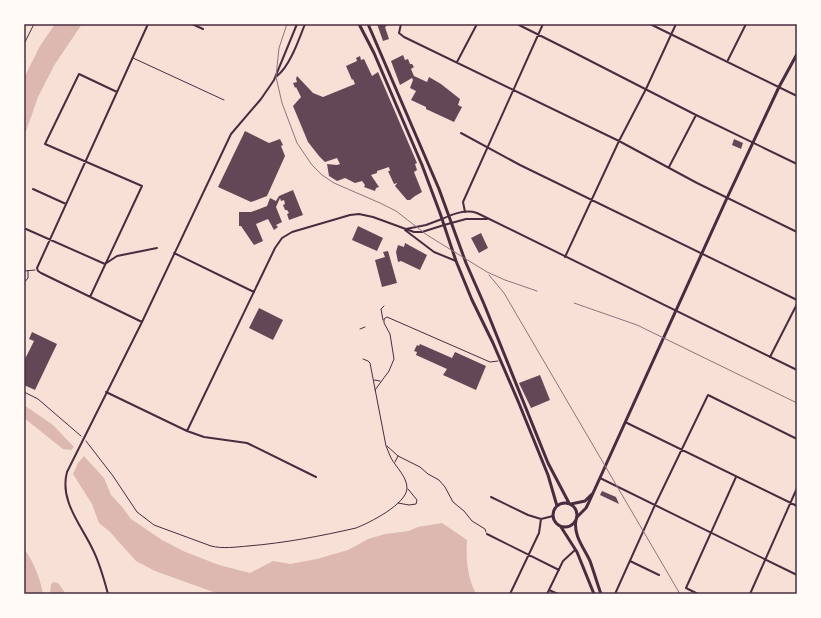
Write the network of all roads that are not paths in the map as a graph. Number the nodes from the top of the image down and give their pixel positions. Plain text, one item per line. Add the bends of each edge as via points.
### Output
1 (148, 24) edge
2 (192, 24) edge
3 (297, 24) edge
4 (306, 24) edge
5 (359, 24) edge
6 (368, 24) edge
7 (401, 24) edge
8 (477, 24) edge
9 (517, 24) edge
10 (543, 24) edge
11 (650, 24) edge
12 (676, 24) edge
13 (746, 24) edge
14 (203, 29) dead end
15 (538, 34) junction
16 (671, 34) junction
17 (797, 54) edge
18 (133, 58) junction
19 (727, 61) junction
20 (457, 62) junction
21 (276, 76) junction
22 (779, 87) junction
23 (513, 89) junction
24 (646, 89) junction
25 (117, 92) junction
26 (797, 96) edge
27 (224, 100) dead end
28 (696, 115) junction
29 (461, 133) dead end
30 (619, 142) junction
31 (753, 142) junction
32 (487, 148) junction
33 (85, 161) junction
34 (797, 164) edge
35 (669, 168) junction
36 (33, 188) dead end
37 (728, 198) junction
38 (592, 200) junction
39 (66, 204) junction
40 (465, 212) junction
41 (449, 216) junction
42 (442, 219) junction
43 (489, 219) junction
44 (451, 222) junction
45 (444, 225) junction
46 (26, 228) dead end
47 (402, 228) junction
48 (406, 229) junction
49 (797, 232) edge
50 (49, 239) junction
51 (157, 248) dead end
52 (174, 253) junction
53 (702, 254) junction
54 (565, 257) junction
55 (456, 261) junction
56 (105, 264) junction
57 (254, 292) junction
58 (90, 297) junction
59 (797, 300) edge
60 (797, 304) edge
61 (676, 311) junction
62 (142, 322) junction
63 (770, 357) junction
64 (797, 370) edge
65 (106, 392) junction
66 (625, 422) junction
67 (187, 431) junction
68 (797, 439) edge
69 (682, 450) junction
70 (736, 476) junction
71 (316, 477) dead end
72 (600, 478) junction
73 (797, 488) edge
74 (593, 492) junction
75 (490, 497) dead end
76 (791, 502) junction
77 (570, 504) junction
78 (655, 505) junction
79 (557, 506) junction
80 (797, 506) edge
81 (553, 516) junction
82 (541, 519) junction
83 (577, 519) junction
84 (562, 527) junction
85 (710, 532) junction
86 (487, 534) road end
87 (575, 550) junction
88 (529, 555) junction
89 (765, 559) junction
90 (630, 561) junction
91 (559, 570) junction
92 (659, 574) dead end
93 (797, 574) edge
94 (549, 590) junction
95 (108, 594) edge
96 (510, 594) edge
97 (548, 594) edge
98 (558, 594) edge
99 (594, 594) edge
100 (601, 594) edge
101 (615, 594) edge
102 (698, 594) edge
103 (750, 594) edge

1 - 18 street
2 - 14 street
3 - 21 street
4 - 21 street via 282,72
5 - 42 main road via 374,53
6 - 41 main road
7 - 20 street via 399,32 402,35
8 - 20 street
9 - 15 street
10 - 15 street
11 - 16 street
12 - 16 street
13 - 19 street
15 - 23 street
15 - 24 street
16 - 19 street
16 - 24 street
17 - 22 main road
18 - 25 street
18 - 27 lane
19 - 22 street
20 - 23 street
21 - 52 street via 262,99 231,134
22 - 26 street
22 - 31 main road
23 - 30 street
23 - 32 street
24 - 28 street
24 - 30 street
25 - 33 street
25 - 33 street via 79,74 45,144
28 - 31 street
28 - 35 street
29 - 32 street
30 - 35 street
30 - 38 street
31 - 34 street
31 - 37 main road
32 - 38 street
32 - 40 street via 463,202
33 - 39 street
33 - 56 street via 142,186
35 - 37 street
36 - 39 street
37 - 49 street
37 - 53 main road
38 - 53 street
38 - 54 street
39 - 50 street
40 - 41 street
40 - 43 street via 473,212
41 - 42 street
41 - 44 main road
42 - 45 main road
42 - 48 street
43 - 44 street
43 - 54 street
44 - 45 street
44 - 77 main road via 548,463
45 - 48 street via 422,232
45 - 55 main road
46 - 50 street
47 - 48 street
47 - 55 street via 434,252
47 - 57 street via 373,217 350,214 289,233 278,243
50 - 56 street
50 - 58 street via 37,269
51 - 56 street via 117,256
52 - 57 street
52 - 62 street
53 - 59 street
53 - 61 main road
54 - 61 street
55 - 79 main road via 548,475
56 - 58 street
57 - 67 street
58 - 62 street
60 - 63 street
61 - 63 street
61 - 66 main road
62 - 65 street
63 - 64 street
65 - 67 street
65 - 95 street via 67,472 65,488 70,506 98,561
66 - 69 street
66 - 72 main road
67 - 71 street via 204,437 247,443
68 - 69 street via 708,395
69 - 70 street
69 - 78 street
70 - 76 street
70 - 85 street
72 - 74 main road
72 - 78 street
73 - 76 street
74 - 77 main road via 585,501
74 - 83 main road via 586,508
75 - 82 street
76 - 80 street
76 - 89 street
77 - 79 main road
77 - 83 main road via 576,510
78 - 85 street
78 - 90 street
79 - 81 main road
81 - 82 street
81 - 84 main road
82 - 88 street via 539,533
83 - 84 main road via 571,526
83 - 100 main road via 575,525 578,537
84 - 87 main road
85 - 89 street
85 - 102 street via 686,588
86 - 88 street
87 - 91 street via 566,557
87 - 99 main road
88 - 91 street
88 - 96 street
89 - 93 street
89 - 103 street
90 - 92 street
90 - 101 street
91 - 94 street
94 - 97 street
94 - 98 street

